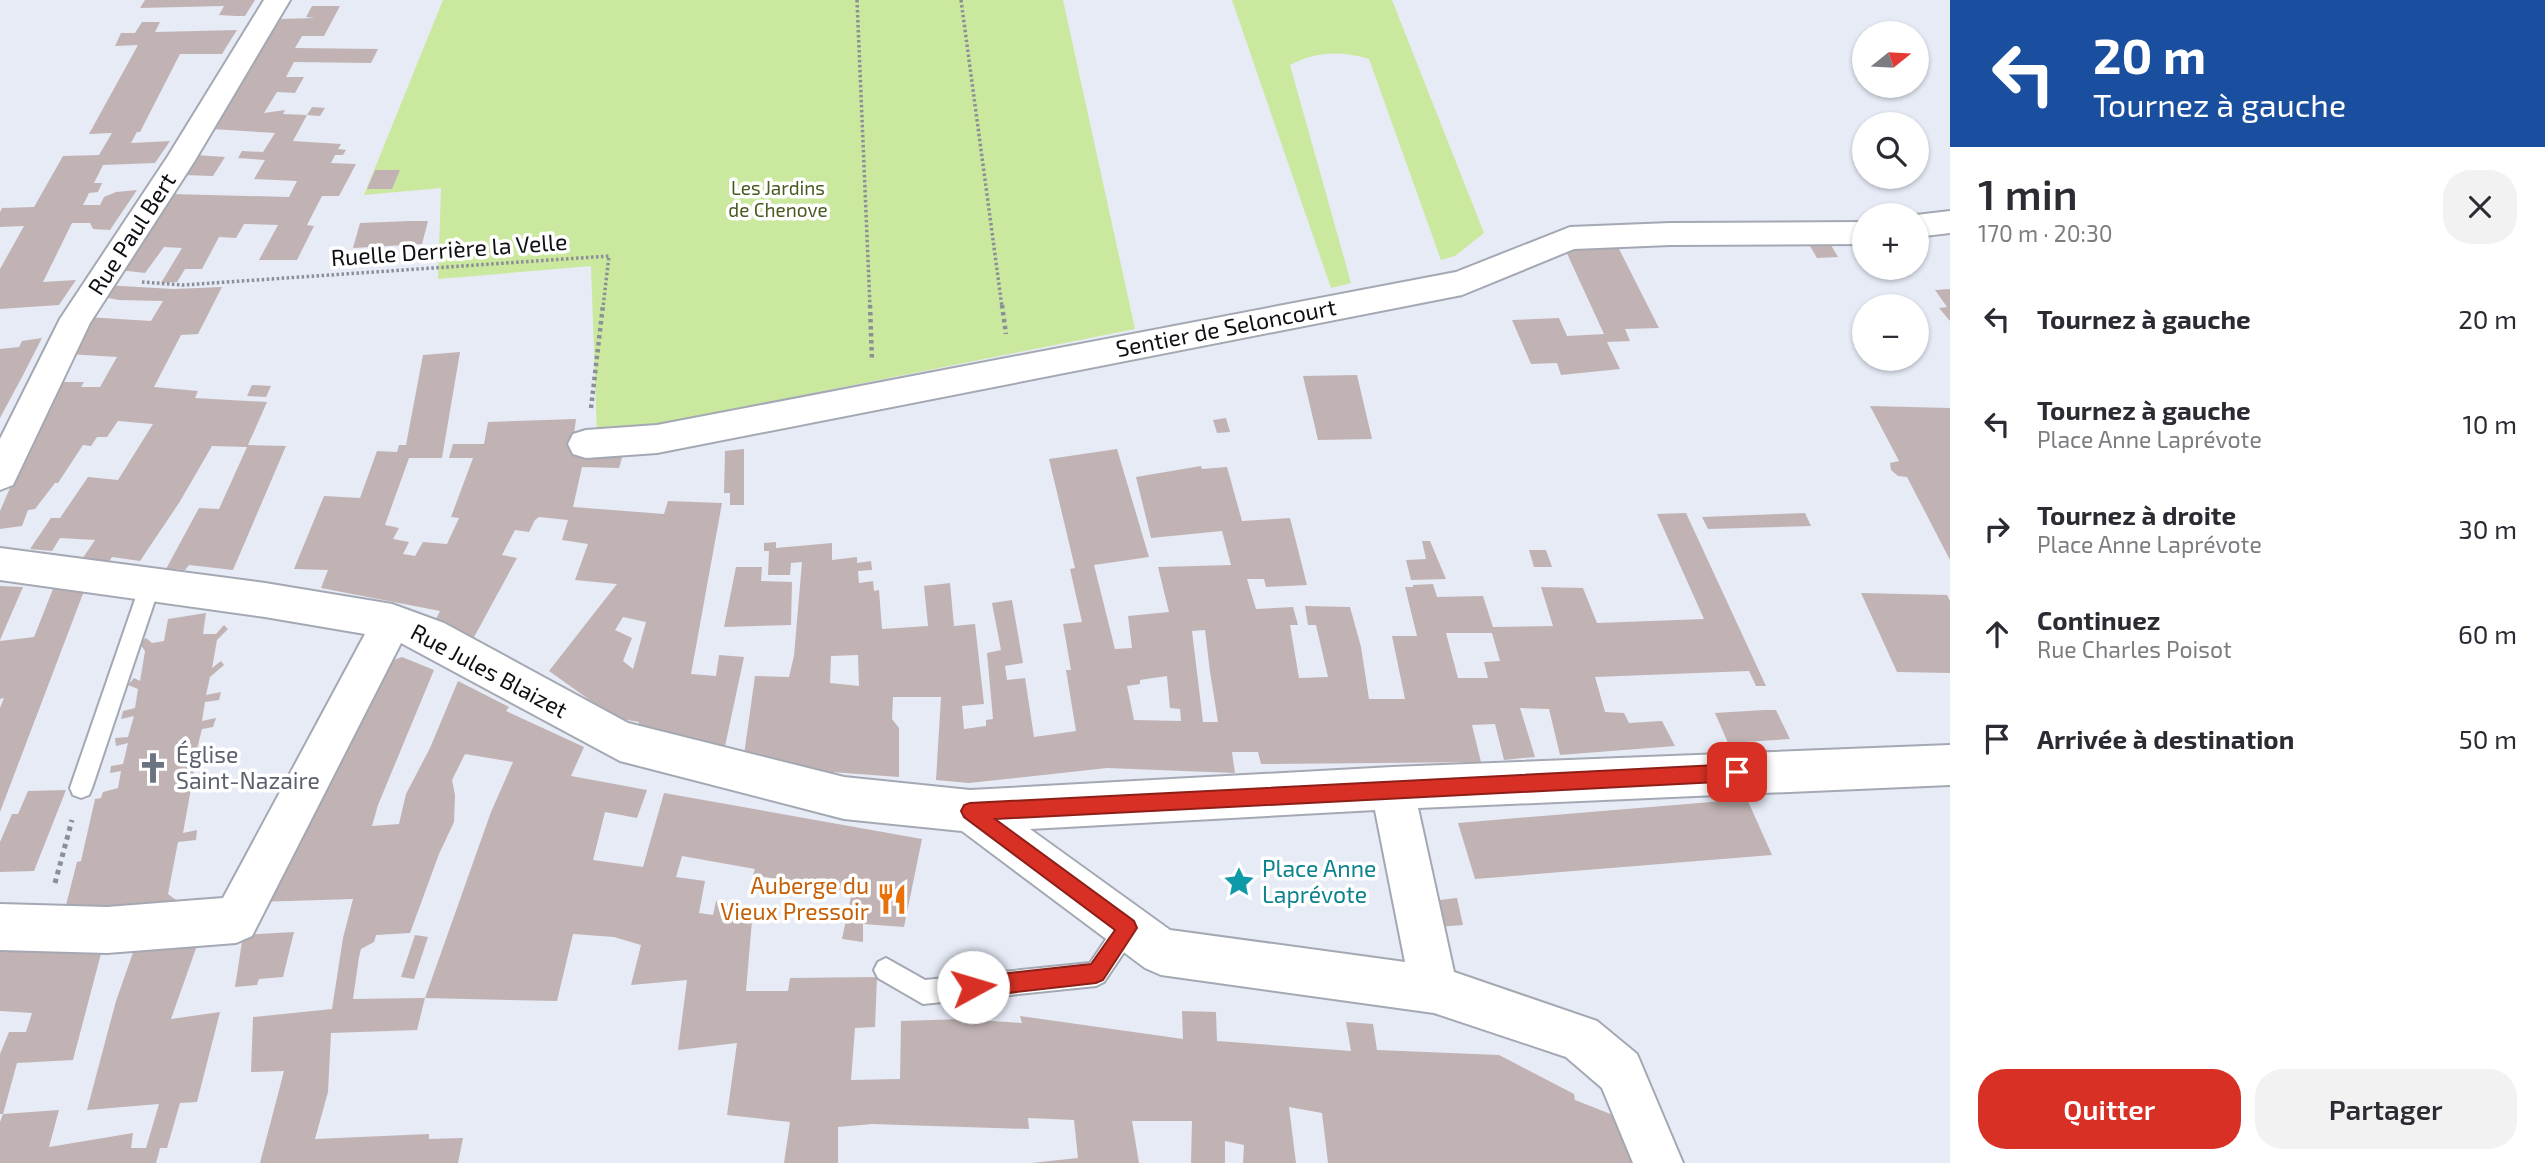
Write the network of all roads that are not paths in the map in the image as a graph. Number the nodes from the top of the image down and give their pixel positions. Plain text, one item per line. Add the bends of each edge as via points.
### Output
1 (276, 0) edge
2 (1950, 222) edge
3 (1929, 224) edge
4 (1852, 233) edge
5 (586, 444) road end
6 (0, 475) edge
7 (0, 565) edge
8 (150, 585) junction
9 (392, 621) junction
10 (1950, 765) edge
11 (81, 788) road end
12 (1392, 788) junction
13 (970, 811) junction
14 (0, 927) edge
15 (1128, 928) junction
16 (886, 970) dead end
17 (1434, 989) junction
18 (1658, 1163) edge

1 - 6 street, Rue Paul Bert via 179,162 76,319
2 - 3 street
4 - 5 street, Sentier de Seloncourt via 1570,238 1462,283 657,439
7 - 8 street, Rue Jules Blaizet
8 - 9 street, Rue Jules Blaizet
8 - 11 lane
9 - 13 street, Rue Jules Blaizet via 430,636 620,741 844,798
9 - 14 street via 236,920 107,930
10 - 12 street
12 - 13 street
12 - 17 street
13 - 15 street
15 - 16 lane via 1096,974 923,992
15 - 17 street via 1161,952
17 - 18 street via 1580,1038 1620,1071

